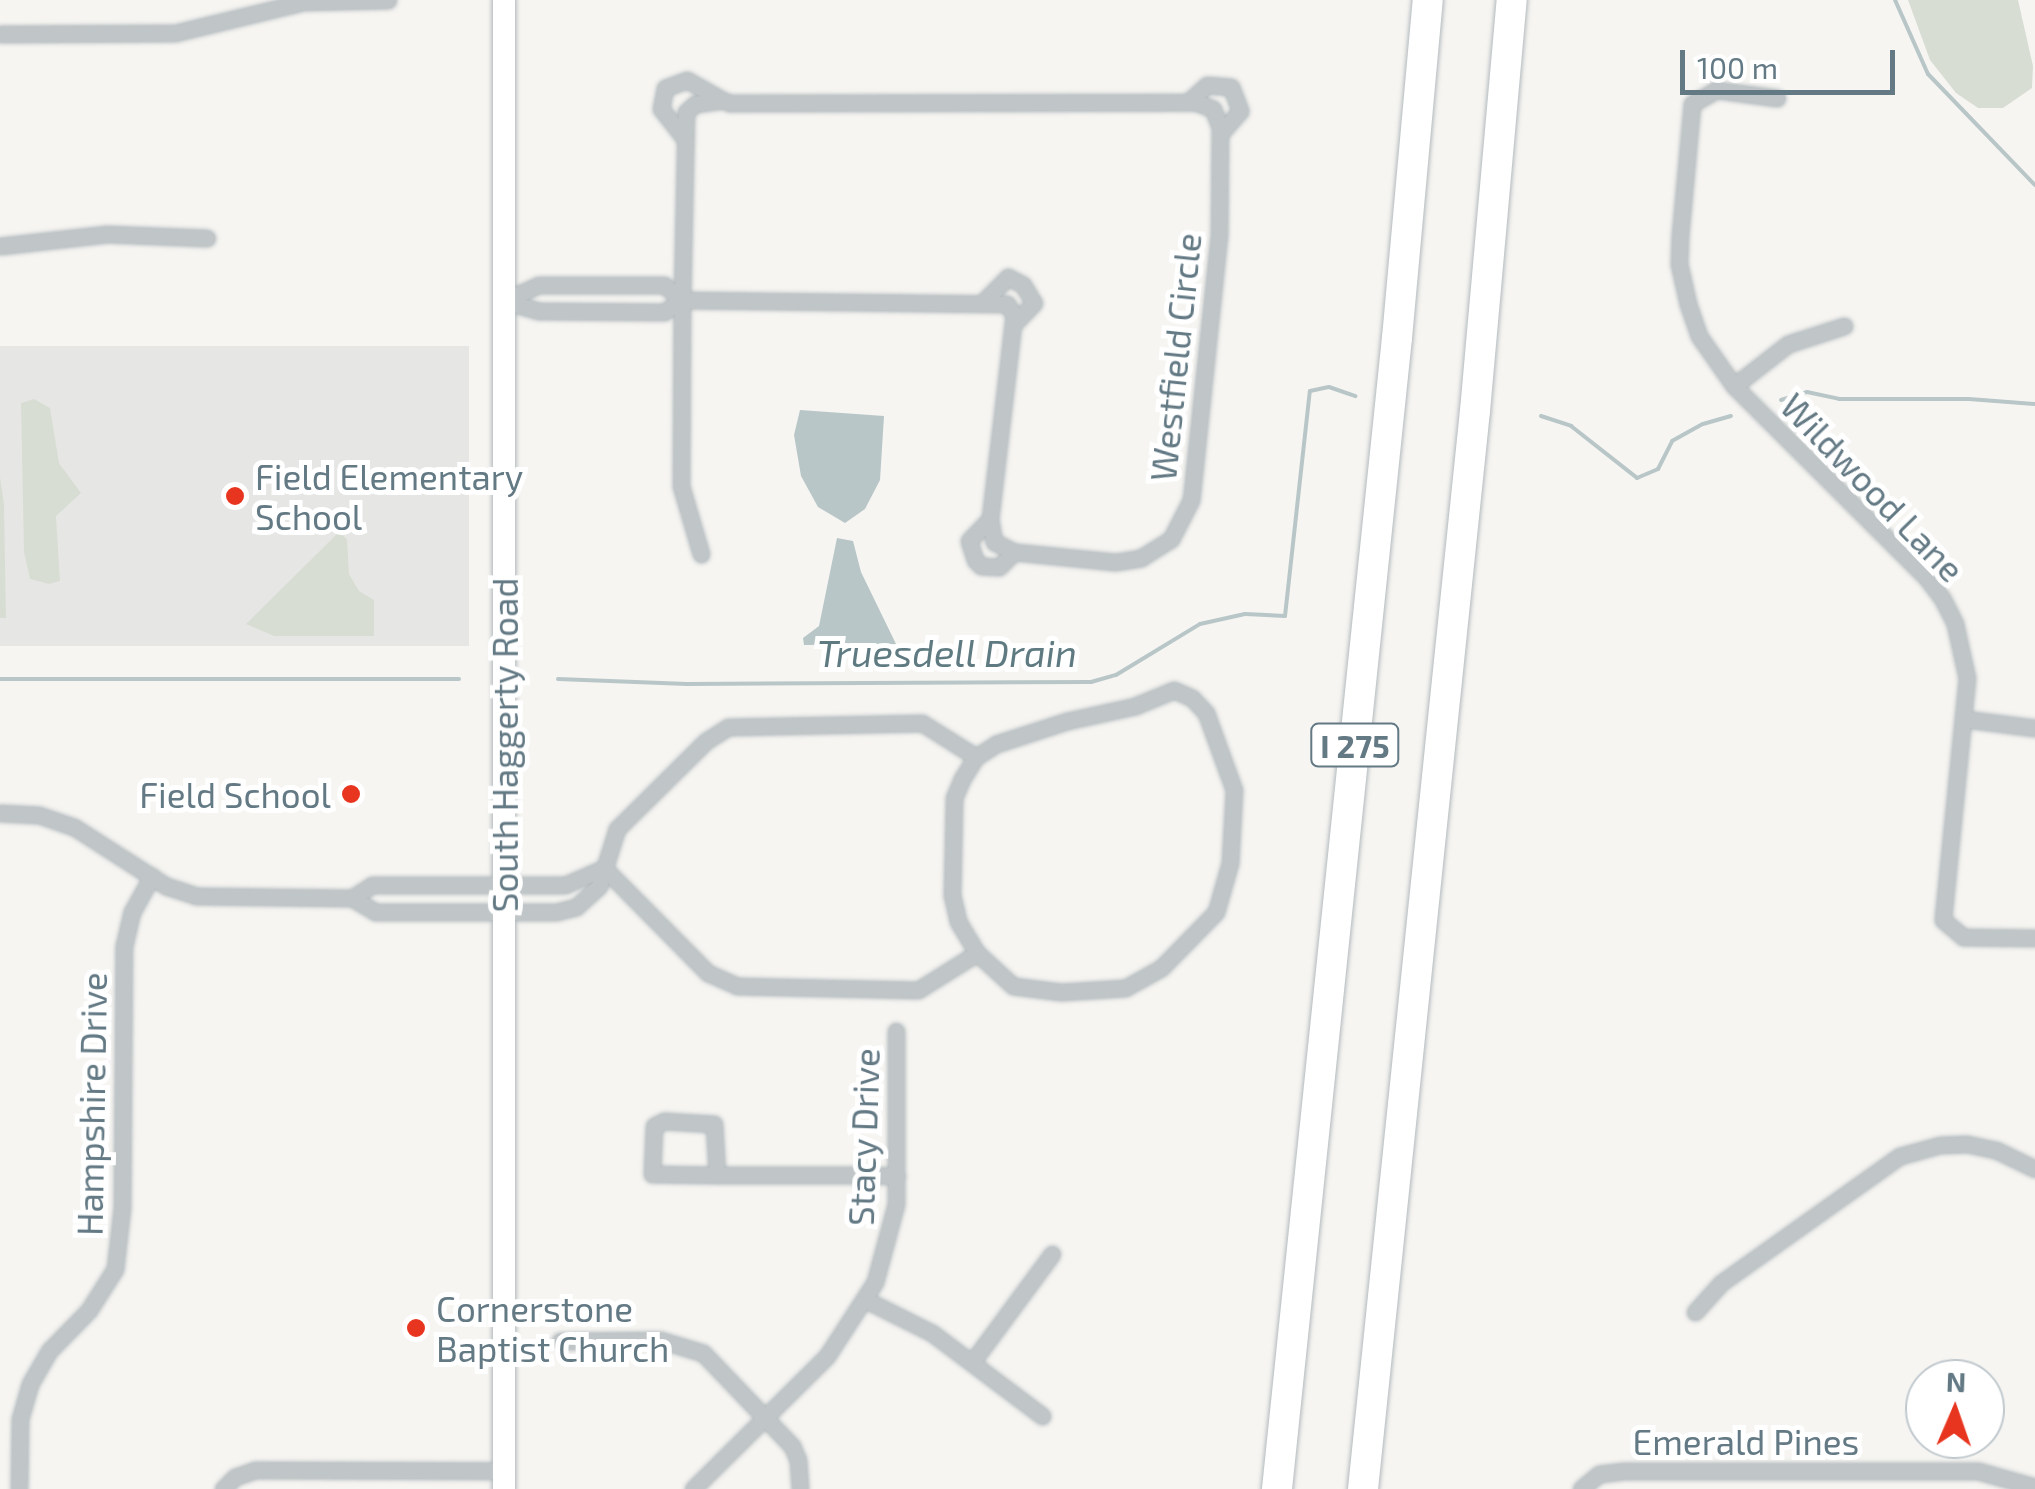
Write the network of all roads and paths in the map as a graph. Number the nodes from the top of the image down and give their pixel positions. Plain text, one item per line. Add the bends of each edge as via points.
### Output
1 (388, 0) edge
2 (496, 0) edge
3 (504, 0) edge
4 (1428, 0) edge
5 (1512, 0) edge
6 (0, 34) edge
7 (1777, 98) dead end
8 (722, 100) junction
9 (1188, 102) junction
10 (1220, 134) junction
11 (684, 138) junction
12 (206, 238) dead end
13 (0, 246) edge
14 (504, 300) junction
15 (682, 300) junction
16 (984, 301) junction
17 (1013, 325) junction
18 (1844, 326) dead end
19 (1734, 386) junction
20 (990, 519) junction
21 (1014, 552) junction
22 (700, 554) dead end
23 (1964, 720) junction
24 (2035, 728) edge
25 (976, 757) junction
26 (0, 813) edge
27 (604, 868) junction
28 (152, 876) junction
29 (504, 884) junction
30 (566, 885) junction
31 (352, 898) junction
32 (576, 907) junction
33 (504, 914) junction
34 (2035, 938) edge
35 (978, 953) junction
36 (896, 1031) dead end
37 (2035, 1170) edge
38 (716, 1175) junction
39 (897, 1176) junction
40 (1052, 1254) dead end
41 (866, 1300) junction
42 (1695, 1312) dead end
43 (560, 1341) dead end
44 (973, 1360) junction
45 (765, 1416) junction
46 (1042, 1416) dead end
47 (504, 1480) edge
48 (226, 1486) edge
49 (2035, 1487) edge
50 (19, 1489) edge
51 (693, 1489) edge
52 (800, 1489) edge
53 (1277, 1489) edge
54 (1363, 1489) edge
55 (1581, 1489) edge

1 - 6 street via 304,2 175,33
2 - 3 street
3 - 14 main road, South Haggerty Road
4 - 53 highway, I 275
5 - 54 highway, I 275
7 - 19 street, Wildwood Lane via 1716,90 1697,98 1689,112 1680,264 1699,336
8 - 9 street, Westfield Circle
8 - 11 street via 686,112
8 - 11 street, Westfield Circle via 687,80 666,88 660,109
9 - 10 street via 1213,109
9 - 10 street, Westfield Circle via 1216,82 1231,88 1240,110
10 - 21 street, Westfield Circle via 1220,235 1187,514 1165,545 1141,558 1115,562
11 - 15 street, Westfield Circle
12 - 13 street via 107,234
14 - 15 street, Westfield Circle via 540,311 664,312
14 - 15 street via 539,284 664,285
14 - 29 main road, South Haggerty Road
15 - 16 street, Westfield Circle
15 - 22 street via 680,486
16 - 17 street via 1007,304
16 - 17 street, Westfield Circle via 1008,277 1023,284 1034,303
17 - 20 street, Westfield Circle
18 - 19 street via 1788,344
19 - 23 street, Wildwood Lane via 1942,598 1966,664
20 - 21 street via 994,542
20 - 21 street, Westfield Circle via 968,541 975,560 999,567
23 - 24 street
23 - 34 street, Wildwood Lane via 1942,920 1962,937
25 - 27 street via 922,723 740,724 717,732 616,829
25 - 35 street via 954,798 952,896
25 - 35 street via 996,744 1174,690 1200,704 1234,790 1230,863 1216,912 1143,980 1125,988 1026,989 1004,980
26 - 28 street via 38,815 74,827
27 - 30 street
27 - 32 street via 599,886
27 - 35 street via 708,973 737,986 918,990
28 - 31 street via 181,892 212,898
28 - 50 street, Hampshire Drive via 132,912 124,946 122,1208 115,1269 30,1384 20,1418
29 - 30 street
29 - 31 street via 372,884
29 - 33 main road, South Haggerty Road
30 - 32 street
31 - 33 street via 374,912
32 - 33 street
33 - 47 main road, South Haggerty Road
36 - 39 street, Stacy Drive
37 - 42 street via 1968,1144 1914,1150 1721,1283
38 - 38 street via 652,1174 654,1126 714,1124
38 - 39 street
39 - 41 street, Stacy Drive via 889,1244
40 - 44 street
41 - 44 street
41 - 45 street, Stacy Drive via 827,1356
43 - 45 street via 688,1345 714,1361
44 - 46 street
45 - 51 street, Stacy Drive
45 - 52 street via 792,1446
47 - 48 street via 254,1470
49 - 55 street, Emerald Pines via 1978,1471 1663,1471 1610,1472

